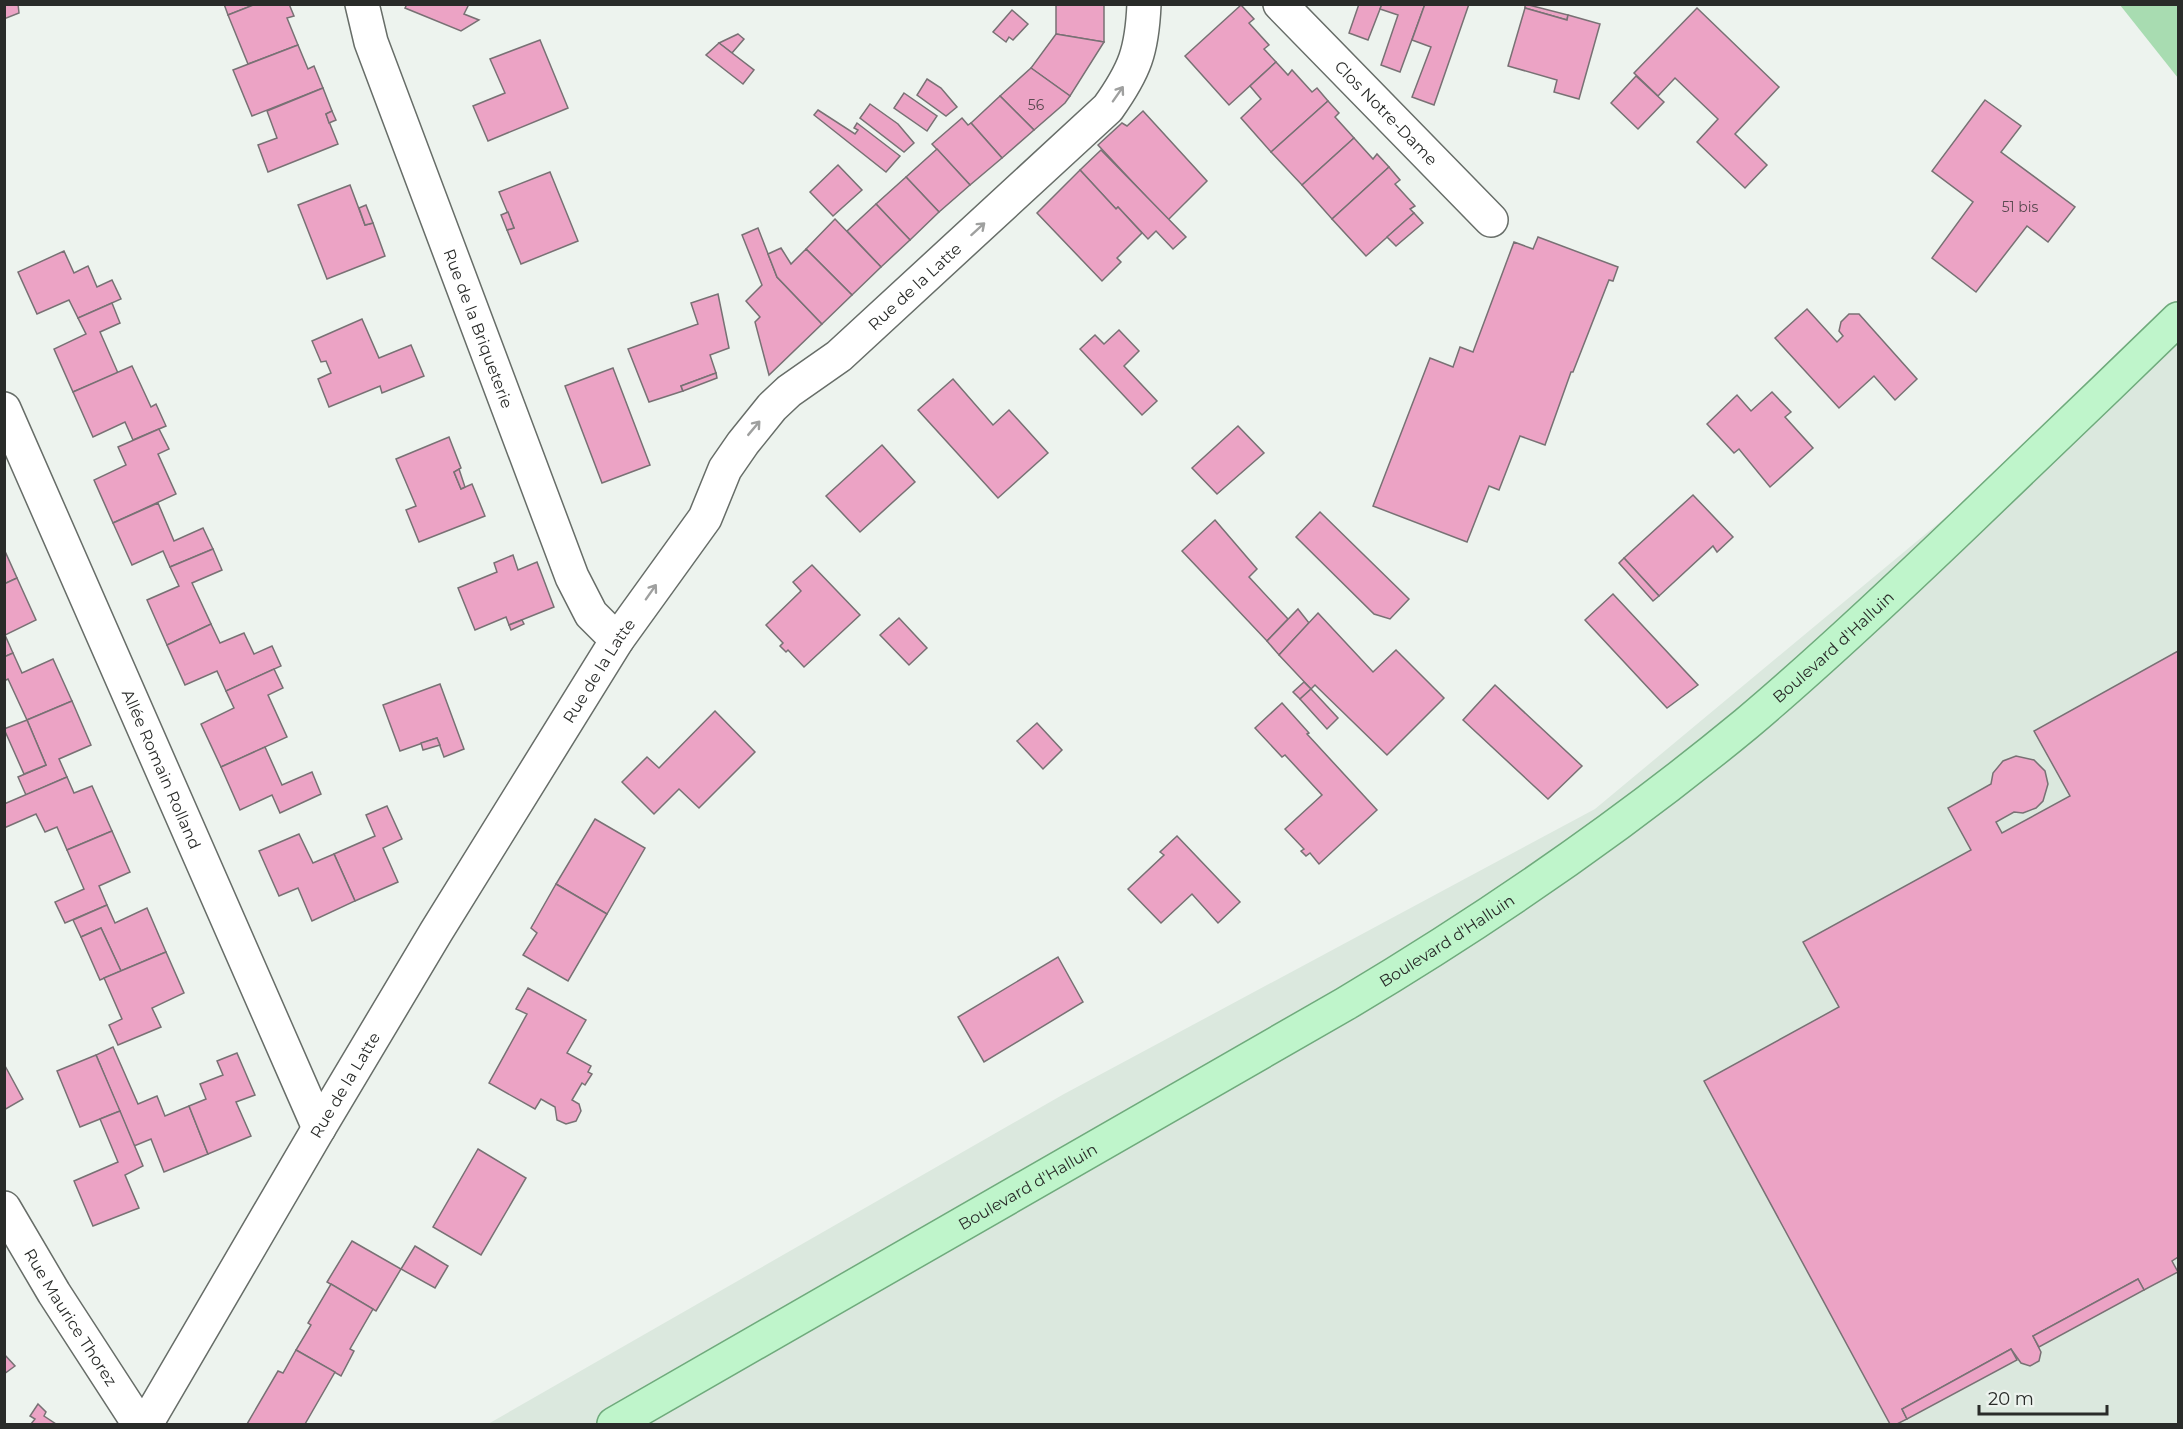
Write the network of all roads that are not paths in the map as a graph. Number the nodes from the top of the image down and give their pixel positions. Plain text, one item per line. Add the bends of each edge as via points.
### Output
1 (362, 4) edge
2 (1144, 4) edge
3 (1280, 4) edge
4 (1491, 220) dead end
5 (2178, 319) edge
6 (4, 409) edge
7 (617, 640) junction
8 (319, 1128) junction
9 (4, 1208) edge
10 (139, 1425) edge
11 (146, 1425) edge
12 (614, 1425) edge

1 - 7 street, Rue de la Briqueterie via 371,42 572,576 591,614
7 -> 2 street, Rue de la Latte via 705,518 725,469 772,407 839,356 1107,108 1131,73 1143,37
3 - 4 street, Clos Notre-Dame
5 - 12 main road, Boulevard d'Halluin via 1877,608 1763,709 1676,780 1533,885 1354,998
6 - 8 street, Allée Romain Rolland
7 - 8 street, Rue de la Latte
8 - 11 street, Rue de la Latte
9 - 10 street, Rue Maurice Thorez

